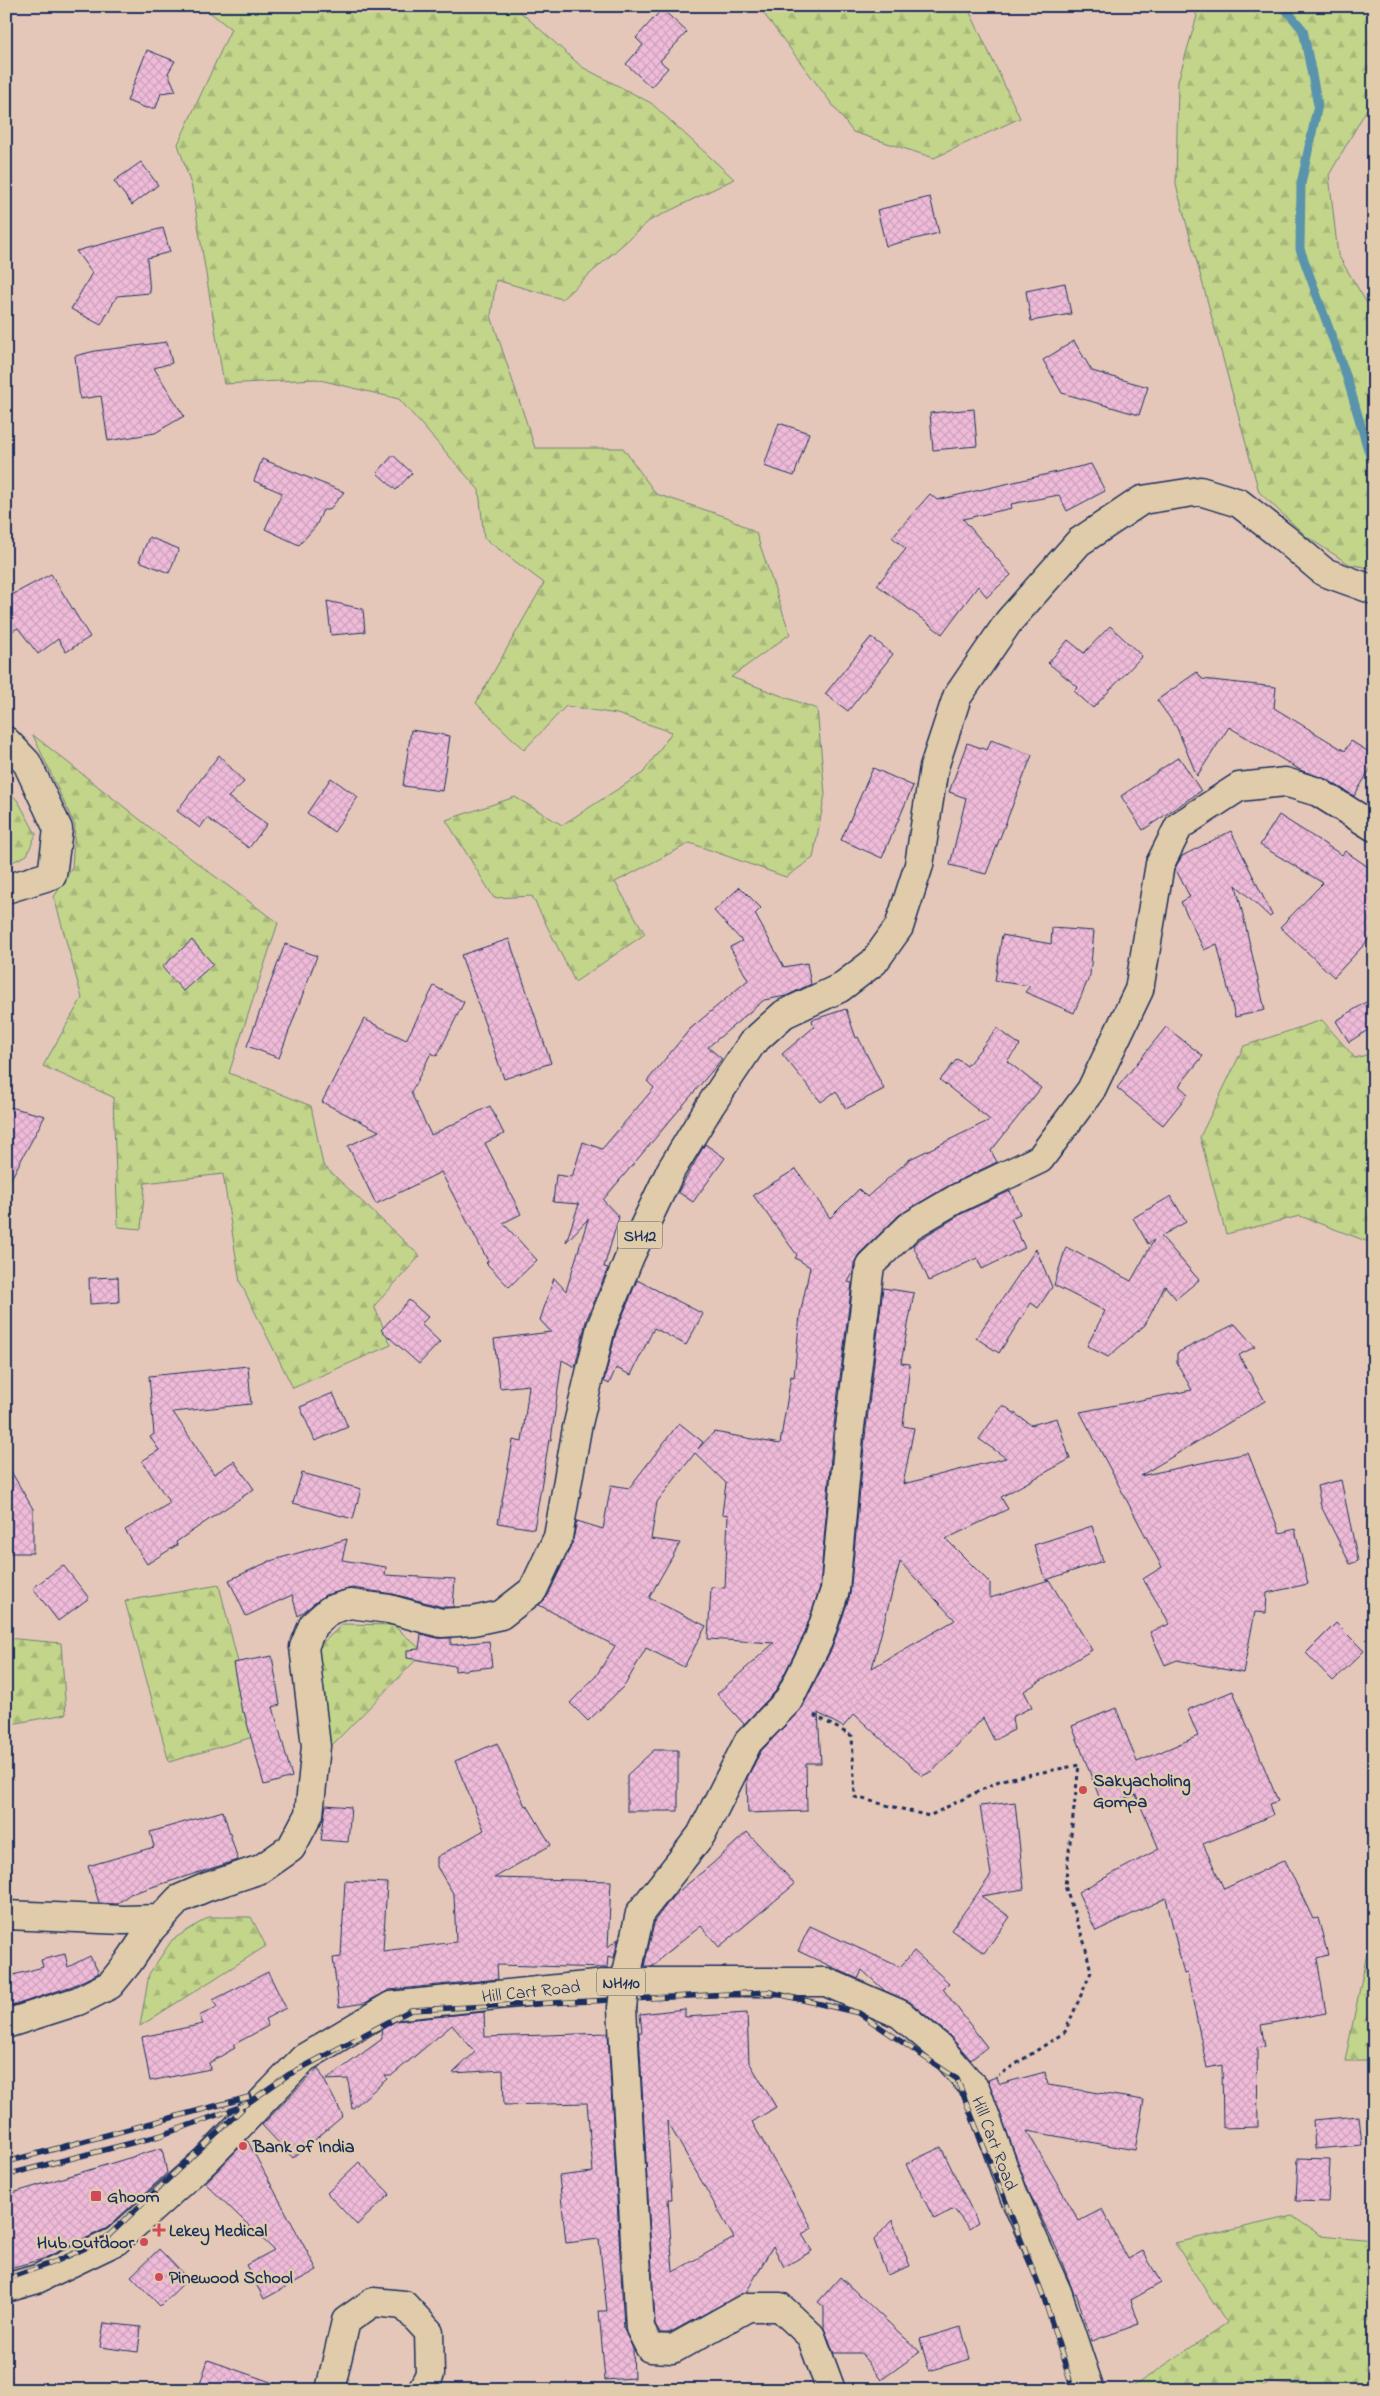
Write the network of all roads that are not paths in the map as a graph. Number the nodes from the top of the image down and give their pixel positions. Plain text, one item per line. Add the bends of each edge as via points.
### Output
1 (1374, 590) edge
2 (6, 740) edge
3 (1374, 827) edge
4 (6, 889) edge
5 (6, 1915) edge
6 (160, 1919) junction
7 (623, 1995) junction
8 (6, 2024) edge
9 (6, 2288) edge
10 (330, 2390) edge
11 (422, 2390) edge
12 (831, 2390) edge
13 (1090, 2390) edge

1 - 6 main road, SH12 via 1324,572 1239,503 1200,491 1142,500 1078,542 1010,622 957,697 934,768 919,866 899,927 874,962 840,988 784,1014 752,1043 671,1170 601,1327 577,1428 558,1537 534,1590 501,1615 473,1621 441,1623 389,1609 350,1604 330,1610 312,1625 304,1647 316,1746 309,1814 291,1848 261,1869 179,1899
2 - 4 main road via 27,763 58,829 52,875
3 - 7 main road via 1318,792 1284,782 1239,787 1179,826 1160,864 1139,990 1091,1090 1040,1159 956,1199 910,1226 870,1265 849,1435 835,1590 818,1641 788,1701 748,1742 701,1835 640,1913
5 - 6 main road
6 - 8 main road, SH12 via 110,1985 78,2001
7 - 9 main road, Hill Cart Road / NH110 via 392,2006 304,2058 206,2160 116,2241 37,2278
7 - 12 main road via 640,2328 650,2348 673,2348 748,2307 780,2307 811,2336
7 - 13 main road, Hill Cart Road / NH110 via 826,1982 900,2014 939,2047 976,2090 1014,2196 1057,2292
10 - 11 main road via 346,2320 373,2302 404,2305 429,2332 430,2374

